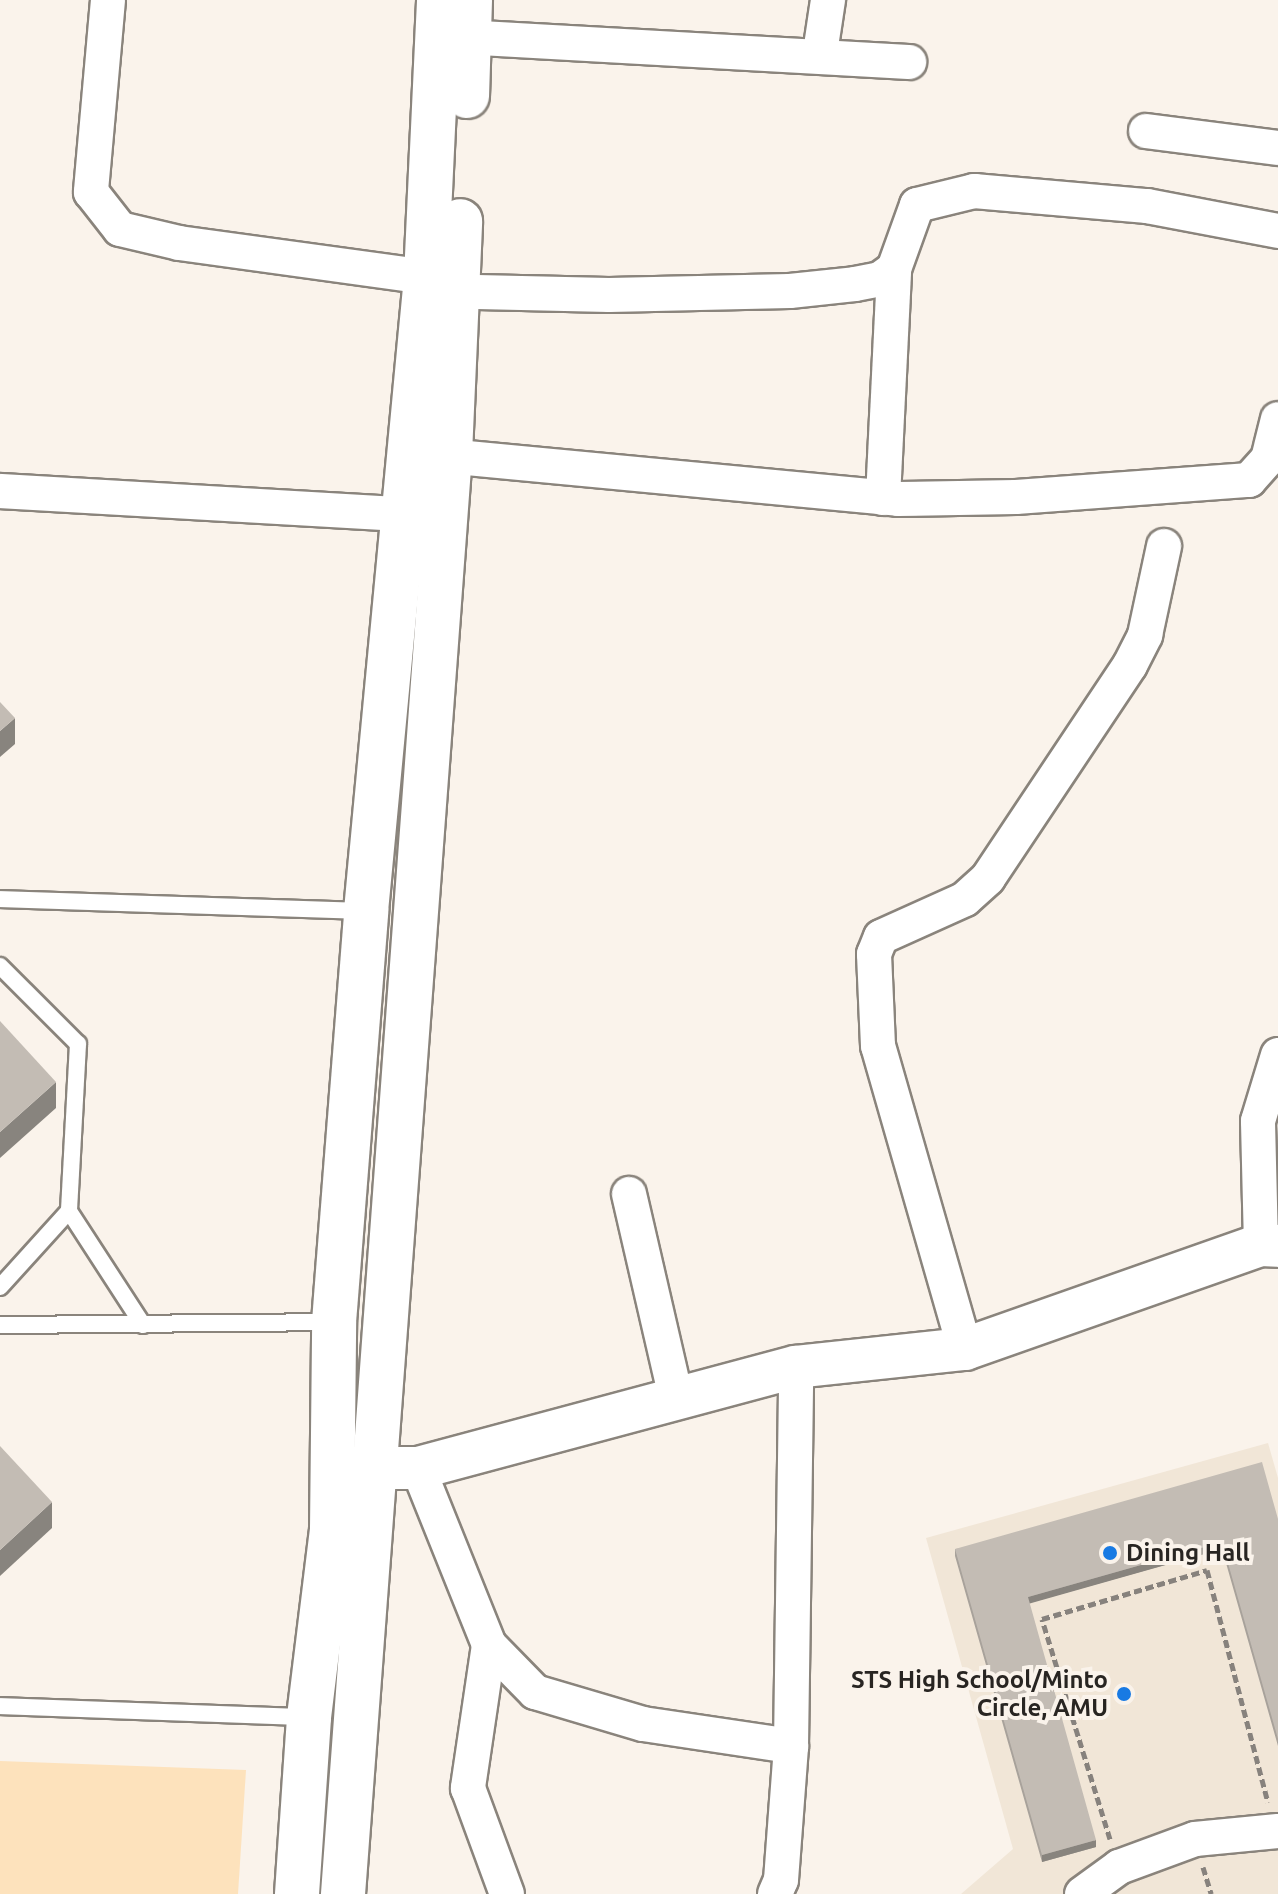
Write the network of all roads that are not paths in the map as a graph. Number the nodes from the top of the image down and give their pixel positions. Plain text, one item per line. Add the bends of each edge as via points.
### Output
1 (108, 0) edge
2 (828, 0) edge
3 (455, 18) edge
4 (820, 53) junction
5 (909, 62) dead end
6 (1146, 131) dead end
7 (1278, 148) edge
8 (1278, 231) edge
9 (894, 269) junction
10 (435, 286) junction
11 (1278, 419) edge
12 (429, 454) junction
13 (0, 491) edge
14 (883, 498) junction
15 (405, 514) junction
16 (1164, 546) dead end
17 (0, 899) edge
18 (366, 911) junction
19 (0, 966) edge
20 (1278, 1055) edge
21 (629, 1194) dead end
22 (69, 1211) junction
23 (1270, 1245) edge
24 (0, 1287) edge
25 (334, 1322) junction
26 (0, 1325) edge
27 (143, 1325) junction
28 (965, 1349) junction
29 (796, 1367) junction
30 (676, 1397) junction
31 (352, 1468) junction
32 (418, 1468) junction
33 (489, 1645) junction
34 (0, 1706) edge
35 (309, 1717) junction
36 (791, 1746) junction
37 (1277, 1830) edge
38 (297, 1894) edge
39 (343, 1894) edge
40 (507, 1894) edge
41 (775, 1894) edge
42 (1082, 1894) edge

1 - 10 street via 91,192 120,229
2 - 4 street
3 - 4 street
3 - 10 main road
4 - 5 street
6 - 7 street
8 - 9 street via 1147,206 974,191 917,205
9 - 10 street via 867,282 790,291
9 - 14 street
10 - 12 main road
11 - 14 street via 1268,459 1249,480 1016,497
12 - 14 street
12 - 15 main road
12 - 31 main road
13 - 15 street
15 - 18 main road
16 - 28 street via 1145,635 1130,665 988,878 965,899 881,937 874,954 878,1046
17 - 18 lane
18 - 25 main road
19 - 22 lane via 78,1044
20 - 23 street via 1258,1121
21 - 30 street
22 - 24 lane
22 - 27 lane
23 - 28 street
25 - 27 lane
25 - 31 main road
26 - 27 lane
28 - 29 street
29 - 30 street
29 - 36 street
30 - 32 street
31 - 32 street
31 - 35 main road via 332,1529
31 - 39 main road
32 - 33 street
33 - 36 street via 535,1692 643,1724
33 - 40 street via 468,1788
34 - 35 lane
35 - 38 main road
36 - 41 street via 781,1880
37 - 42 street via 1195,1839 1119,1867

